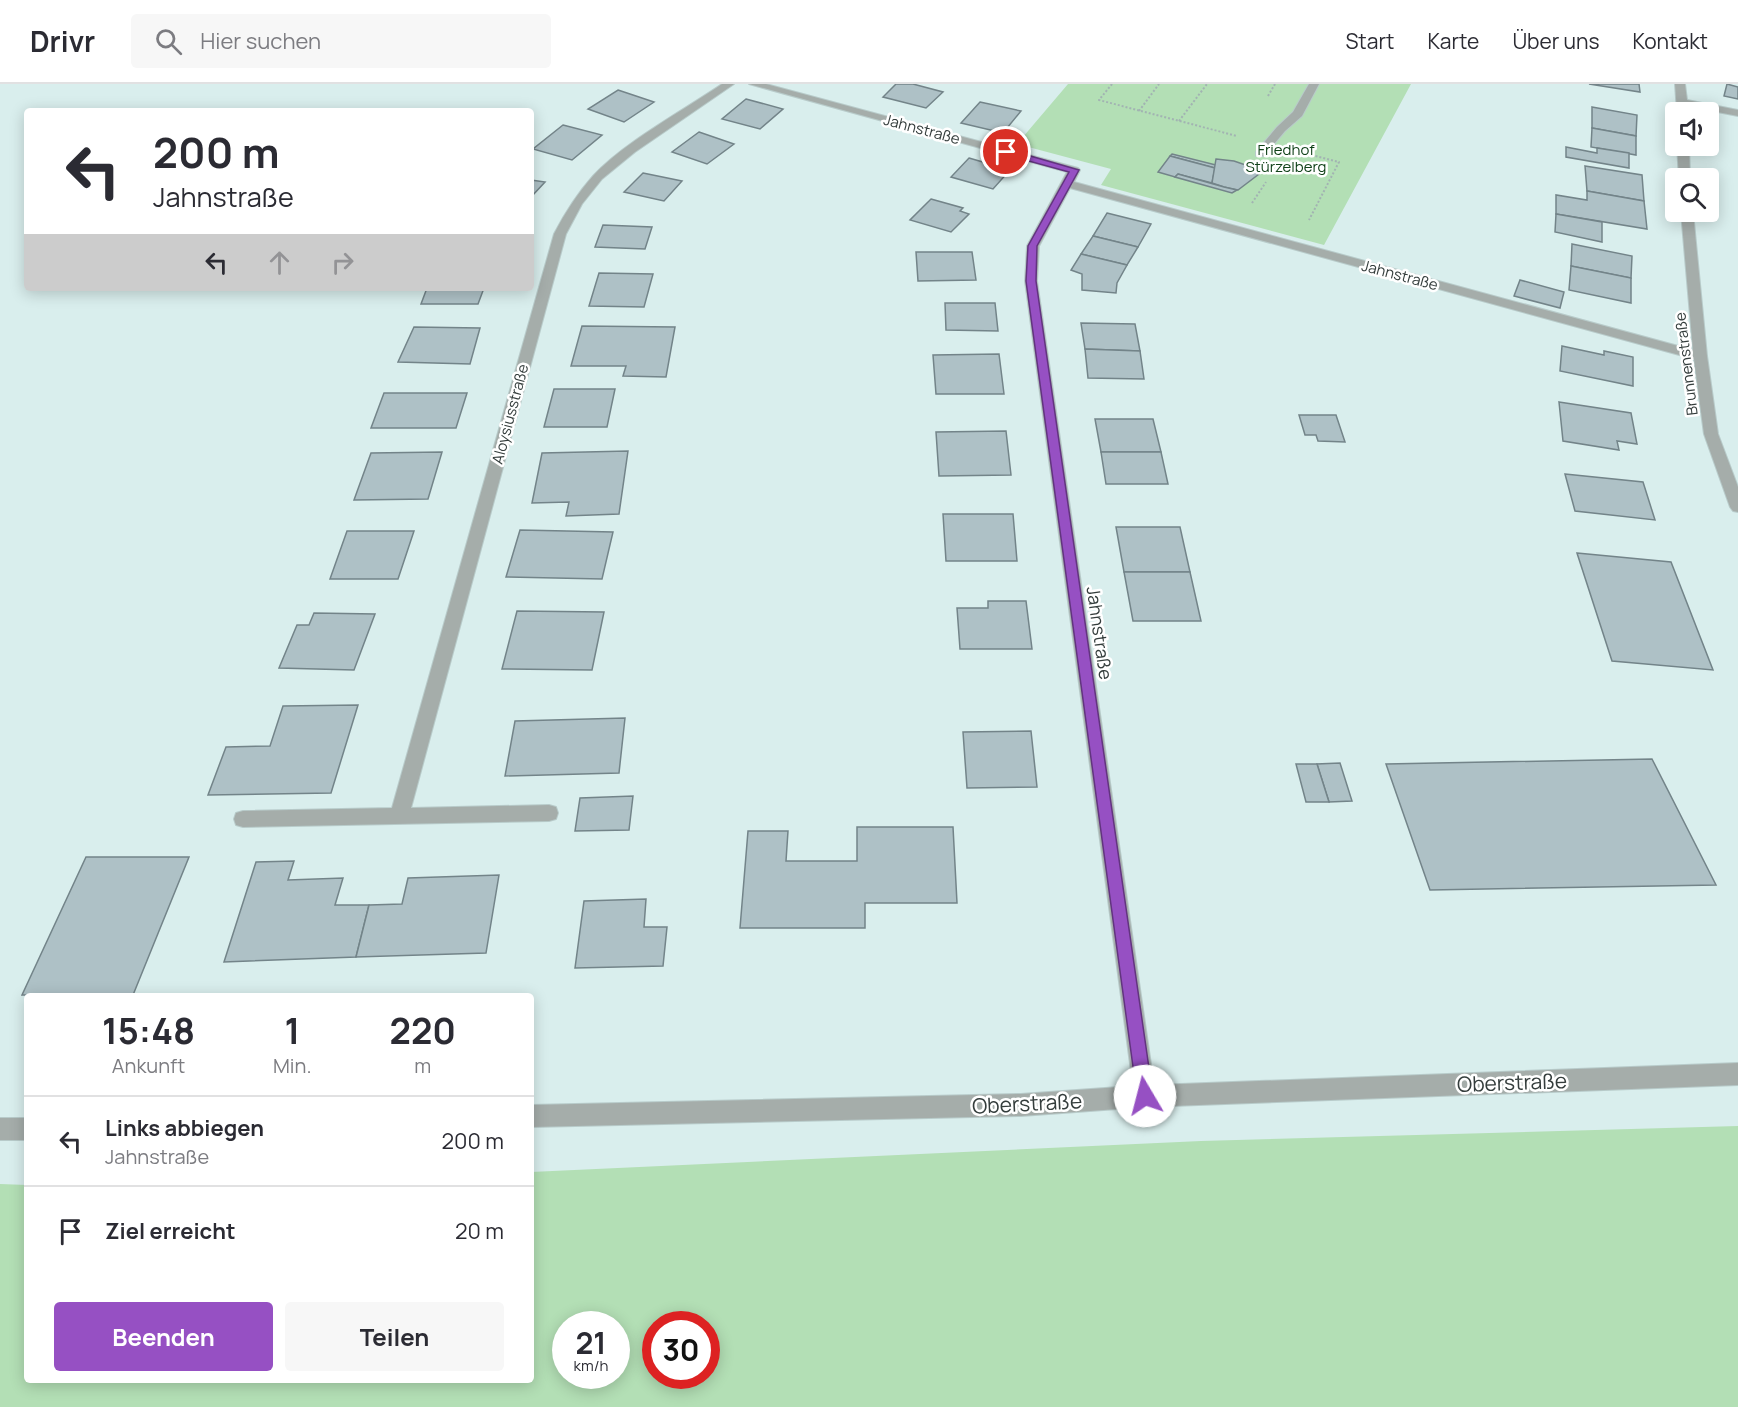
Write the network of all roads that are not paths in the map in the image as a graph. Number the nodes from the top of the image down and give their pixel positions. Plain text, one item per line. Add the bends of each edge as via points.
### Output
1 (729, 84) edge
2 (754, 84) edge
3 (1314, 84) edge
4 (1680, 84) edge
5 (1682, 102) edge
6 (1719, 111) edge
7 (1738, 113) edge
8 (1260, 154) dead end
9 (1065, 183) junction
10 (1688, 222) edge
11 (1700, 356) junction
12 (1738, 507) edge
13 (549, 813) dead end
14 (399, 816) junction
15 (243, 819) dead end
16 (1738, 1074) edge
17 (1145, 1096) junction
18 (534, 1116) edge
19 (24, 1128) edge
20 (0, 1129) edge

1 - 14 street, Aloysiusstraße via 598,177 577,203 560,234
2 - 9 street, Jahnstraße via 1074,170
3 - 8 street via 1298,114
4 - 5 street
6 - 7 street
9 - 11 street, Jahnstraße
9 - 17 street, Jahnstraße via 1033,246 1031,281
10 - 11 street, Brunnenstraße
11 - 12 street, Brunnenstraße via 1711,434
13 - 14 street
14 - 15 street
16 - 17 street, Oberstraße
17 - 18 street, Oberstraße via 1021,1105
19 - 20 street

